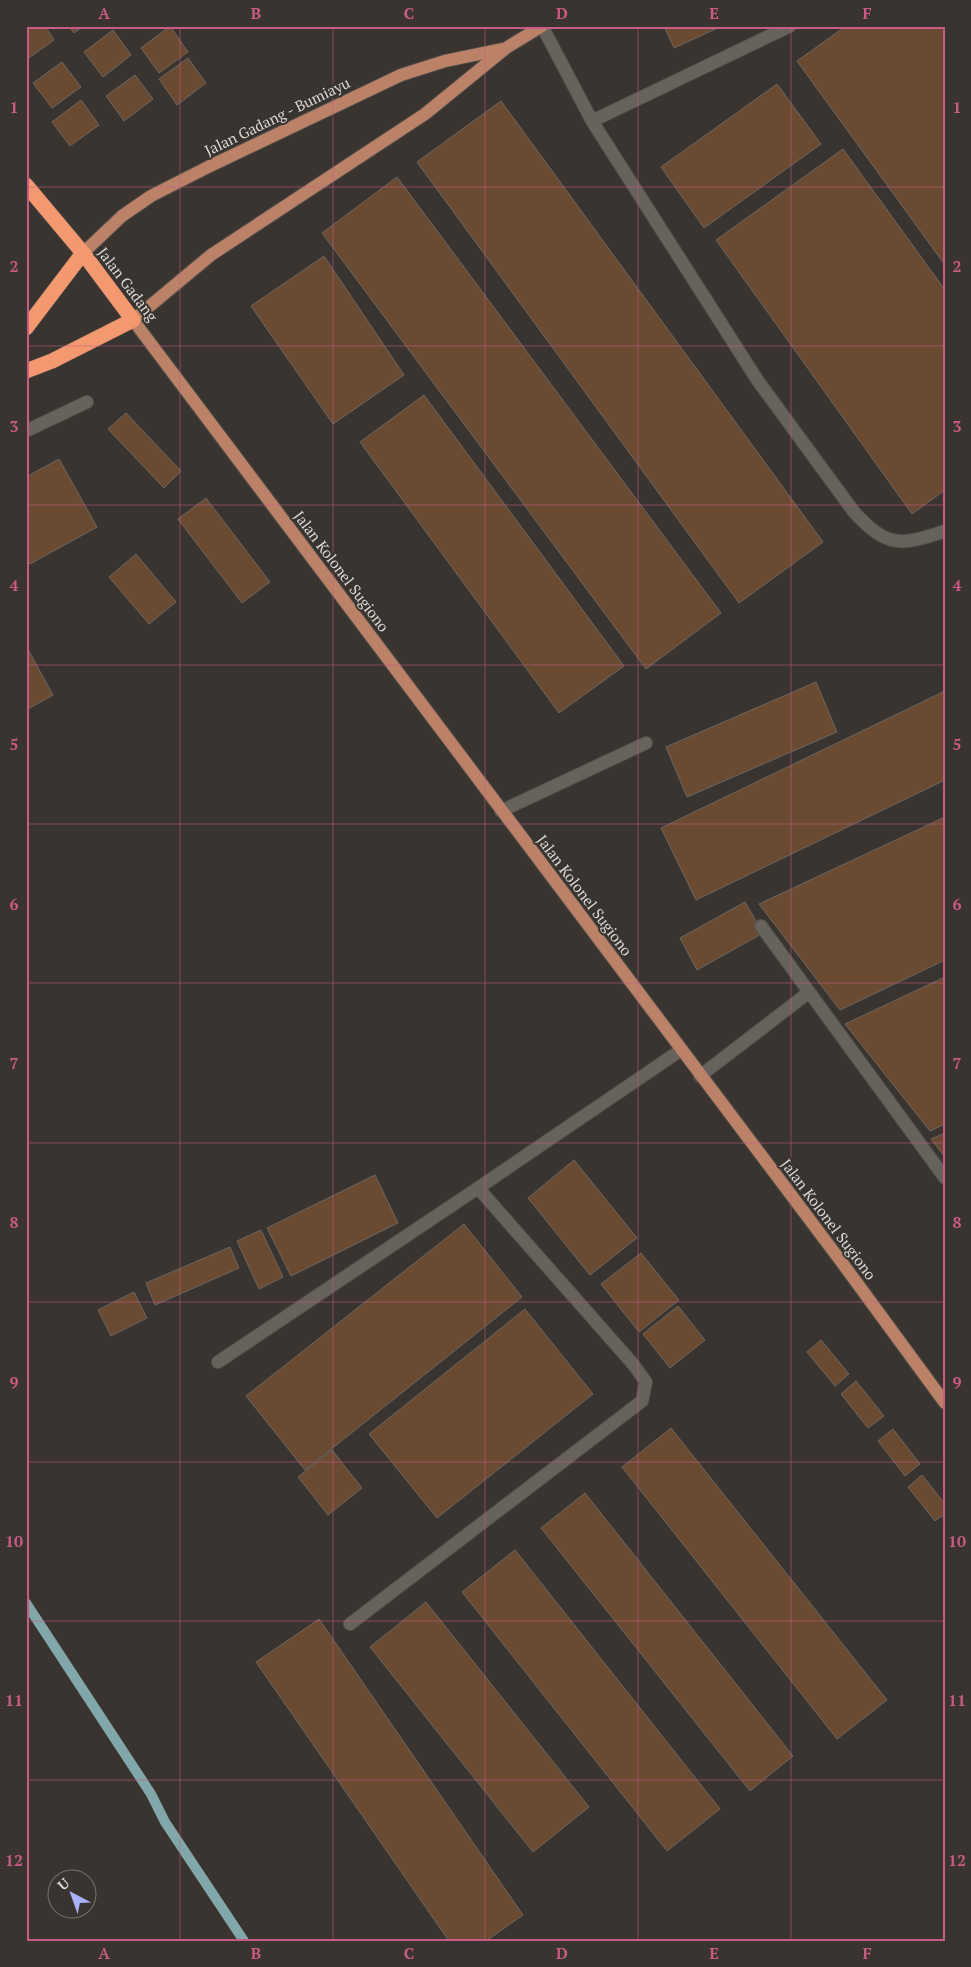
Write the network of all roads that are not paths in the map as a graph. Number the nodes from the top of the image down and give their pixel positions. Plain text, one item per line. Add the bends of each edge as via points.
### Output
1 (542, 26) edge
2 (790, 26) edge
3 (506, 48) junction
4 (592, 121) junction
5 (29, 189) edge
6 (83, 253) junction
7 (133, 320) junction
8 (26, 328) edge
9 (26, 371) edge
10 (87, 402) dead end
11 (198, 407) joint
12 (26, 431) edge
13 (945, 531) edge
14 (646, 743) dead end
15 (501, 811) junction
16 (761, 926) dead end
17 (808, 993) junction
18 (681, 1050) junction
19 (700, 1076) junction
20 (945, 1178) edge
21 (478, 1188) junction
22 (218, 1362) dead end
23 (945, 1403) edge
24 (350, 1624) dead end

1 - 3 main road, Jalan Gadang - Bumiayu
1 - 4 lane
2 - 4 lane
3 - 6 main road, Jalan Gadang - Bumiayu via 445,61 401,75 208,167 151,196 122,216
3 - 7 main road, Jalan Gadang - Bumiayu via 425,114 211,255
4 - 13 lane via 758,381 854,512 869,529 894,542 915,541
5 - 6 highway, Jalan Gadang
6 - 7 highway, Jalan Gadang
6 - 8 highway
7 - 9 highway
7 - 11 main road, Jalan Gadang
10 - 12 lane
11 - 15 main road, Jalan Kolonel Sugiono
14 - 15 lane
15 - 18 main road, Jalan Kolonel Sugiono
16 - 17 lane
17 - 19 lane
17 - 20 lane
18 - 19 main road, Jalan Kolonel Sugiono
18 - 21 lane
19 - 23 main road, Jalan Kolonel Sugiono
21 - 22 lane
21 - 24 lane via 633,1364 646,1382 642,1401

